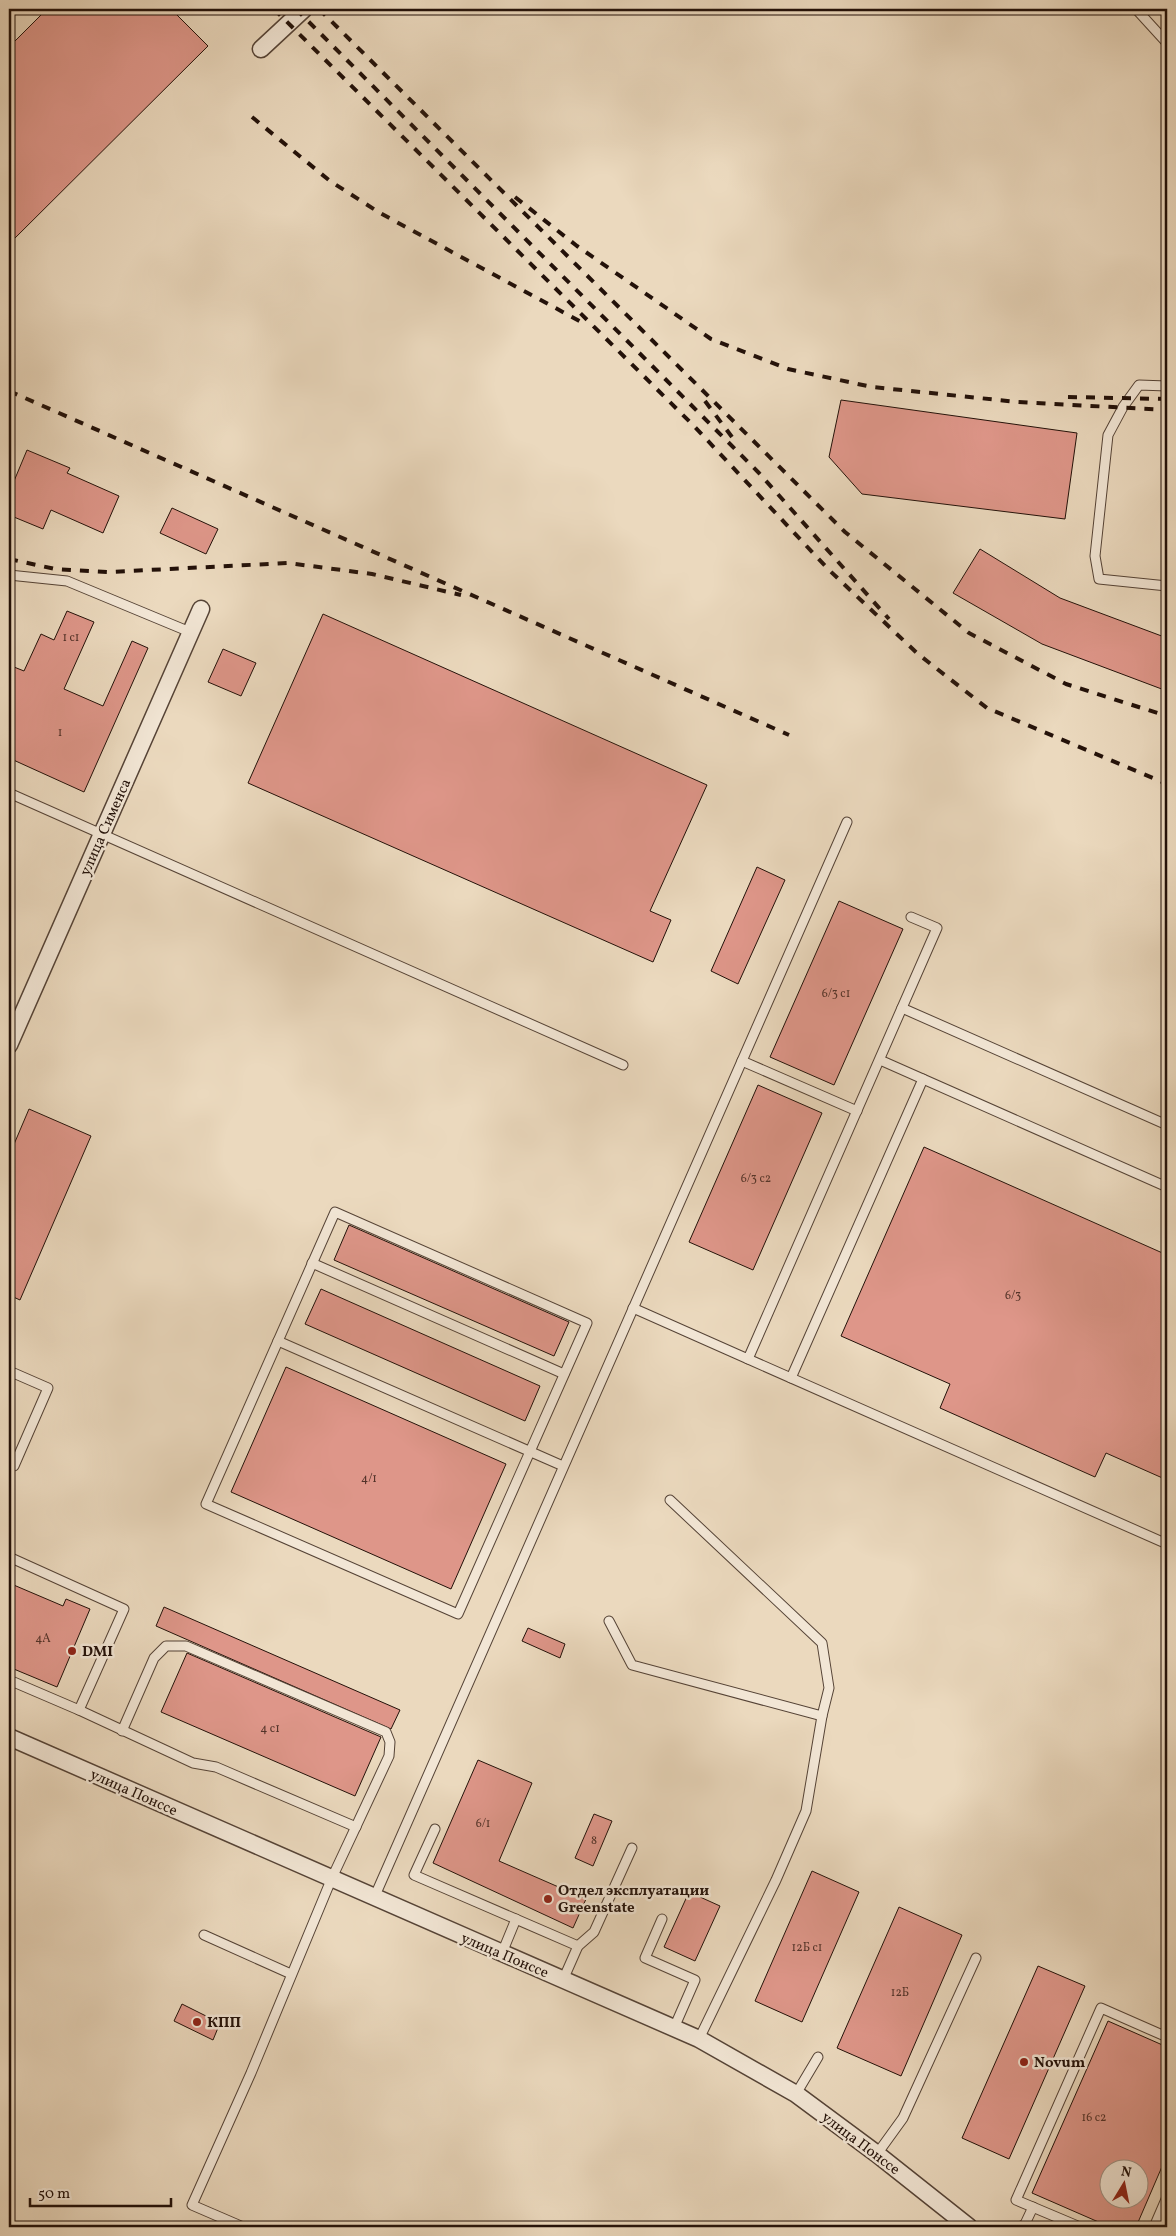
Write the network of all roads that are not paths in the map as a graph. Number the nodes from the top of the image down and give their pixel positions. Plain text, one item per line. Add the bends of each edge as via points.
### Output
1 (304, 9) edge
2 (1136, 9) edge
3 (1167, 42) edge
4 (261, 49) dead end
5 (1167, 386) edge
6 (9, 575) edge
7 (1167, 586) edge
8 (201, 609) dead end
9 (190, 632) junction
10 (9, 793) edge
11 (847, 822) dead end
12 (102, 835) junction
13 (911, 917) dead end
14 (902, 1008) junction
15 (9, 1045) edge
16 (880, 1060) junction
17 (742, 1061) junction
18 (624, 1065) dead end
19 (923, 1079) junction
20 (857, 1112) junction
21 (1167, 1125) edge
22 (1167, 1187) edge
23 (312, 1263) junction
24 (633, 1308) junction
25 (278, 1341) junction
26 (748, 1359) junction
27 (9, 1371) edge
28 (564, 1374) junction
29 (791, 1378) junction
30 (530, 1452) junction
31 (14, 1466) dead end
32 (563, 1466) junction
33 (670, 1500) dead end
34 (1167, 1544) edge
35 (9, 1557) edge
36 (609, 1621) dead end
37 (9, 1680) edge
38 (79, 1710) junction
39 (822, 1716) junction
40 (122, 1730) junction
41 (9, 1737) edge
42 (356, 1827) junction
43 (435, 1829) dead end
44 (632, 1848) dead end
45 (331, 1880) junction
46 (374, 1898) junction
47 (516, 1919) junction
48 (662, 1919) dead end
49 (204, 1935) dead end
50 (578, 1946) junction
51 (502, 1954) junction
52 (976, 1958) dead end
53 (291, 1974) junction
54 (563, 1980) junction
55 (674, 2028) junction
56 (1167, 2037) edge
57 (699, 2039) junction
58 (818, 2057) dead end
59 (796, 2094) junction
60 (877, 2154) junction
61 (1167, 2197) edge
62 (1033, 2207) junction
63 (243, 2227) edge
64 (969, 2227) edge
65 (1020, 2227) edge
66 (1080, 2227) edge
67 (1154, 2227) edge

1 - 4 street
2 - 3 lane
5 - 7 lane via 1139,385 1108,435 1095,556 1099,579
6 - 9 lane via 67,580
8 - 9 street, улица Сименса
9 - 12 street, улица Сименса
10 - 12 lane
11 - 17 lane
12 - 15 street, улица Сименса
12 - 18 lane
13 - 14 lane via 937,928
14 - 16 lane
14 - 21 lane
16 - 19 lane
16 - 20 lane
17 - 20 lane
17 - 24 lane
19 - 22 lane
19 - 29 lane
20 - 26 lane
23 - 25 lane
23 - 28 lane
23 - 28 lane via 335,1212 497,1283 587,1323
24 - 26 lane
24 - 32 lane
25 - 30 lane
25 - 30 lane via 206,1504 458,1614
26 - 29 lane
27 - 31 lane via 48,1388
28 - 30 lane
29 - 34 lane
30 - 32 lane
32 - 46 lane
33 - 39 lane via 822,1643 829,1688
35 - 38 lane via 124,1609
36 - 39 lane via 632,1665
37 - 38 lane
38 - 40 lane
39 - 57 lane via 806,1811
40 - 42 lane
40 - 42 lane via 154,1658 166,1646 186,1646 386,1732 390,1742 389,1756
41 - 45 street, улица Понссе
42 - 45 lane
43 - 47 lane via 414,1875
44 - 50 lane via 594,1932
45 - 46 street, улица Понссе
45 - 53 lane
46 - 51 street, улица Понссе
47 - 50 lane
47 - 51 lane
48 - 55 lane via 645,1958 695,1980
49 - 53 lane
50 - 54 lane
51 - 54 street, улица Понссе
52 - 60 lane via 903,2118
53 - 63 lane via 192,2205
54 - 55 street, улица Понссе
55 - 57 street, улица Понссе
56 - 62 lane via 1101,2008 1016,2200
57 - 59 street, улица Понссе
58 - 59 lane
59 - 60 street, улица Понссе
60 - 64 street, улица Понссе
61 - 67 lane
62 - 65 lane
62 - 66 lane

